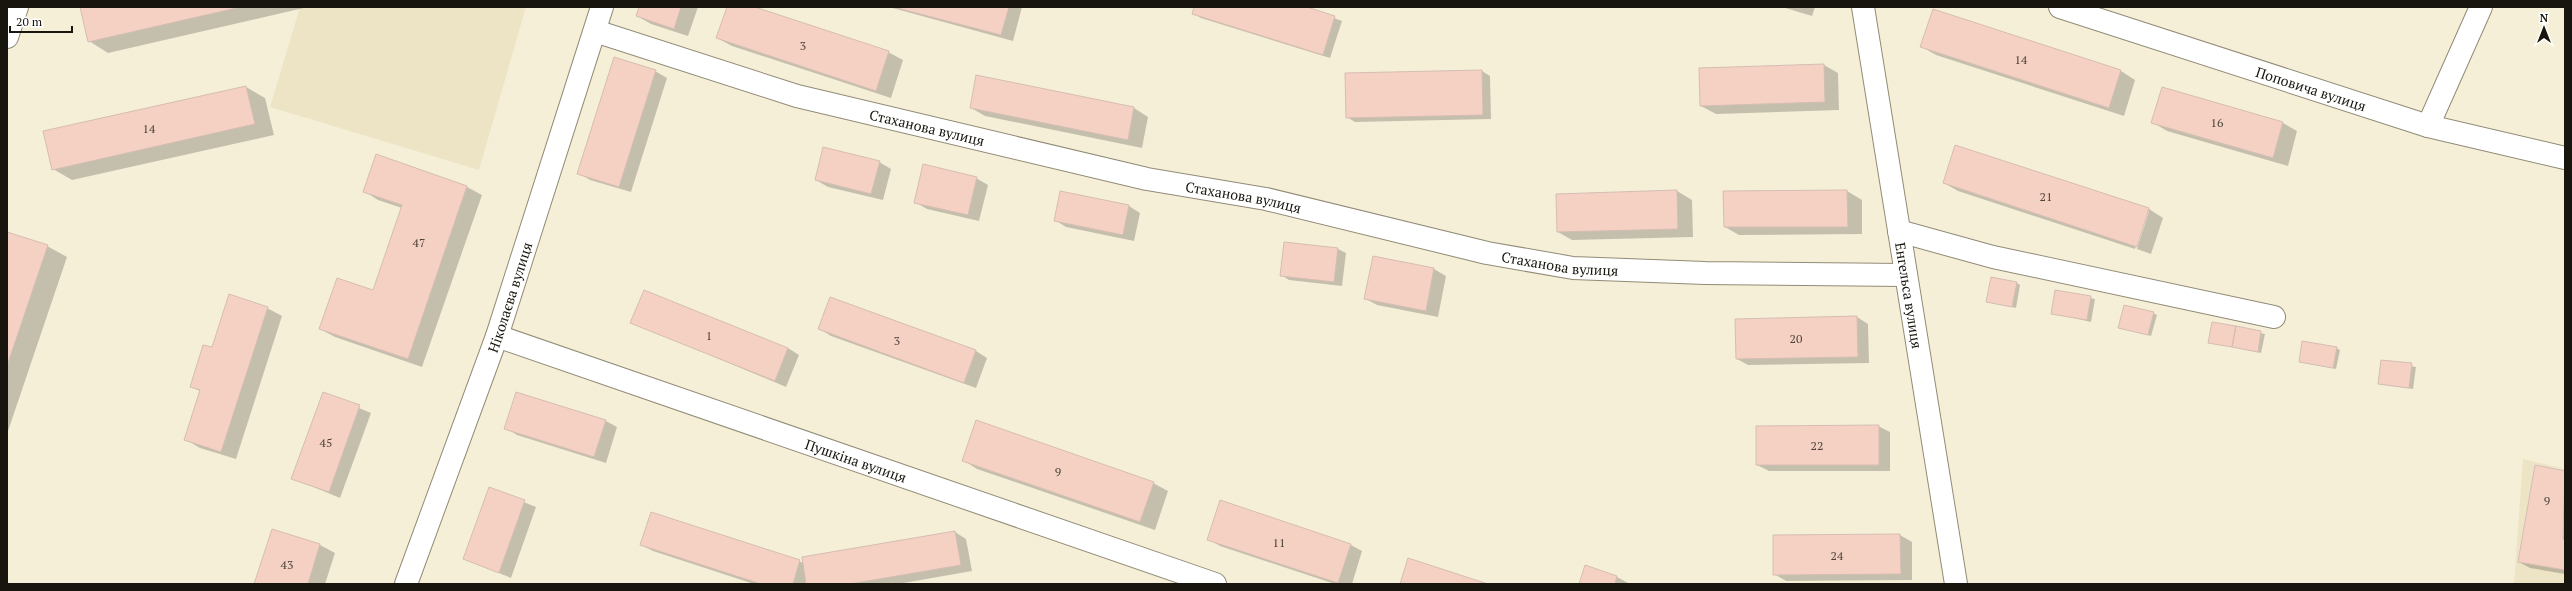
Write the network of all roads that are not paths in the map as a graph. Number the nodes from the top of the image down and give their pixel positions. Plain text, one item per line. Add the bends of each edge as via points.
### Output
1 (17, 7) edge
2 (602, 7) edge
3 (1862, 7) edge
4 (2060, 7) edge
5 (2481, 7) edge
6 (595, 31) junction
7 (7, 37) edge
8 (2428, 126) junction
9 (2565, 158) edge
10 (1899, 231) junction
11 (1906, 275) junction
12 (2274, 317) dead end
13 (497, 336) junction
14 (406, 584) edge
15 (1215, 584) edge
16 (1956, 584) edge

1 - 7 street
2 - 6 street, Ніколаєва вулиця
3 - 10 street, Енгельса вулиця
4 - 8 street, Поповича вулиця
5 - 8 street
6 - 11 street, Стаханова вулиця via 797,96 1146,179 1266,199 1487,253 1573,268 1705,273
6 - 13 street, Ніколаєва вулиця
8 - 9 street, Поповича вулиця
10 - 11 street, Енгельса вулиця
10 - 12 street via 1993,257
11 - 16 street, Енгельса вулиця
13 - 14 street, Ніколаєва вулиця
13 - 15 street, Пушкіна вулиця

